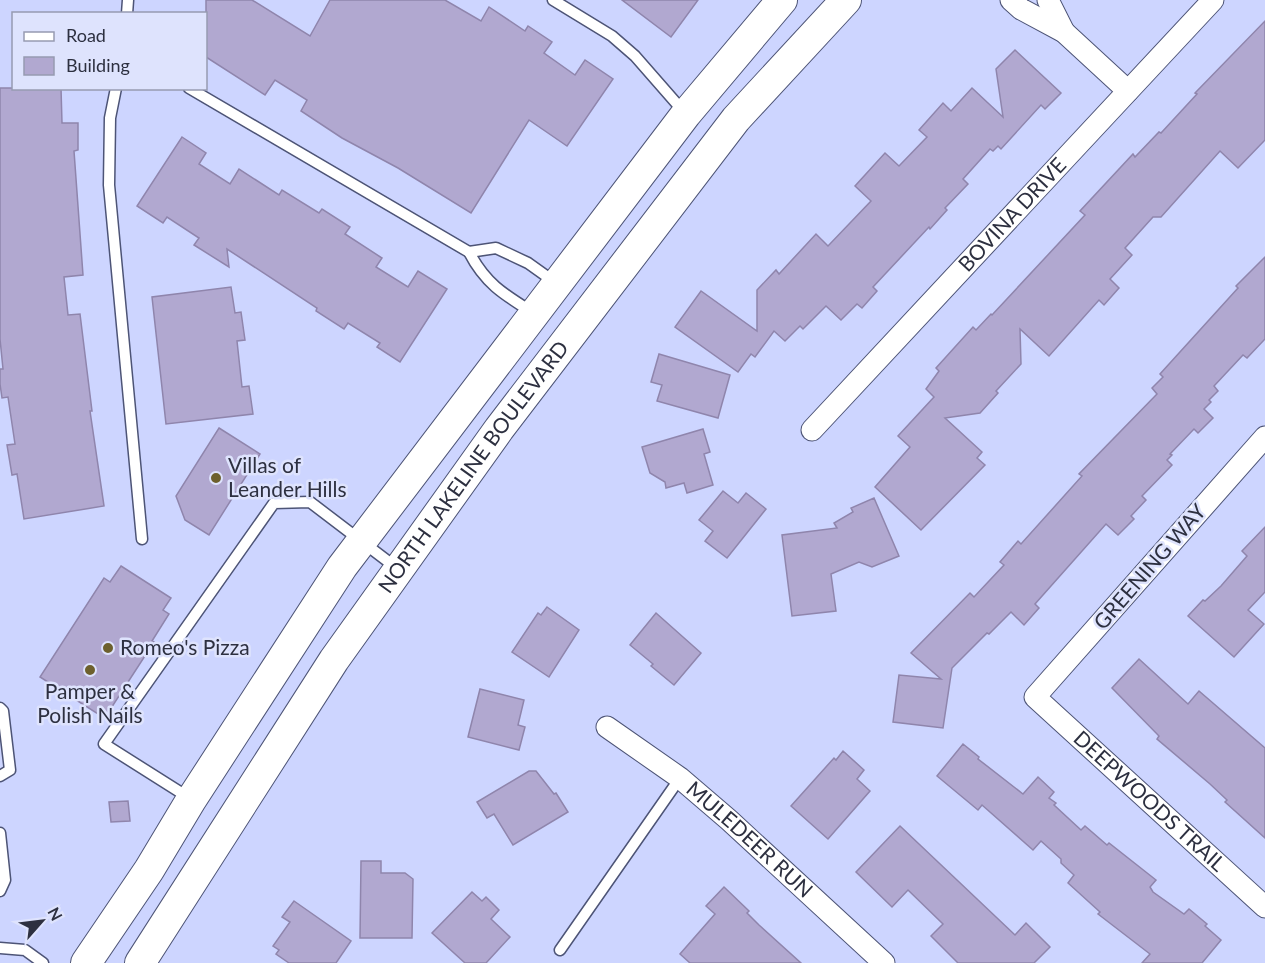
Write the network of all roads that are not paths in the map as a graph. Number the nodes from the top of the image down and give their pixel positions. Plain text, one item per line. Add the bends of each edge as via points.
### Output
1 (553, 0) edge
2 (782, 0) edge
3 (846, 0) edge
4 (1011, 0) edge
5 (1048, 0) edge
6 (1213, 0) edge
7 (1064, 32) junction
8 (116, 90) edge
9 (192, 90) edge
10 (1128, 91) junction
11 (686, 114) junction
12 (470, 252) junction
13 (556, 283) junction
14 (534, 313) junction
15 (812, 430) dead end
16 (1265, 437) edge
17 (142, 539) dead end
18 (362, 541) junction
19 (399, 570) junction
20 (1035, 698) joint
21 (0, 708) edge
22 (607, 727) dead end
23 (0, 776) edge
24 (680, 778) junction
25 (191, 800) junction
26 (0, 833) edge
27 (0, 891) edge
28 (1265, 907) edge
29 (0, 948) edge
30 (560, 951) dead end
31 (43, 963) edge
32 (86, 963) edge
33 (140, 963) edge
34 (884, 963) edge

1 - 11 lane via 612,36
2 - 11 main road, NORTH LAKELINE BOULEVARD
3 - 19 main road, NORTH LAKELINE BOULEVARD via 736,119 499,429
4 - 7 street
5 - 7 street
6 - 10 street, BOVINA DRIVE
7 - 10 street
8 - 17 lane via 110,118 109,185
9 - 12 lane
10 - 15 street, BOVINA DRIVE
11 - 13 main road, NORTH LAKELINE BOULEVARD
12 - 13 lane via 496,248 528,263
12 - 14 lane via 480,272
13 - 14 main road, NORTH LAKELINE BOULEVARD
14 - 18 main road, NORTH LAKELINE BOULEVARD
16 - 20 street, GREENING WAY
18 - 19 lane
18 - 25 main road, NORTH LAKELINE BOULEVARD
18 - 25 lane via 310,502 274,503 104,744
19 - 33 main road, NORTH LAKELINE BOULEVARD via 334,660
20 - 28 street, DEEPWOODS TRAIL
21 - 23 lane via 10,770
22 - 24 street, MULEDEER RUN
24 - 30 lane
24 - 34 street, MULEDEER RUN
25 - 32 main road, NORTH LAKELINE BOULEVARD
26 - 27 lane via 5,879
29 - 31 lane via 26,950

